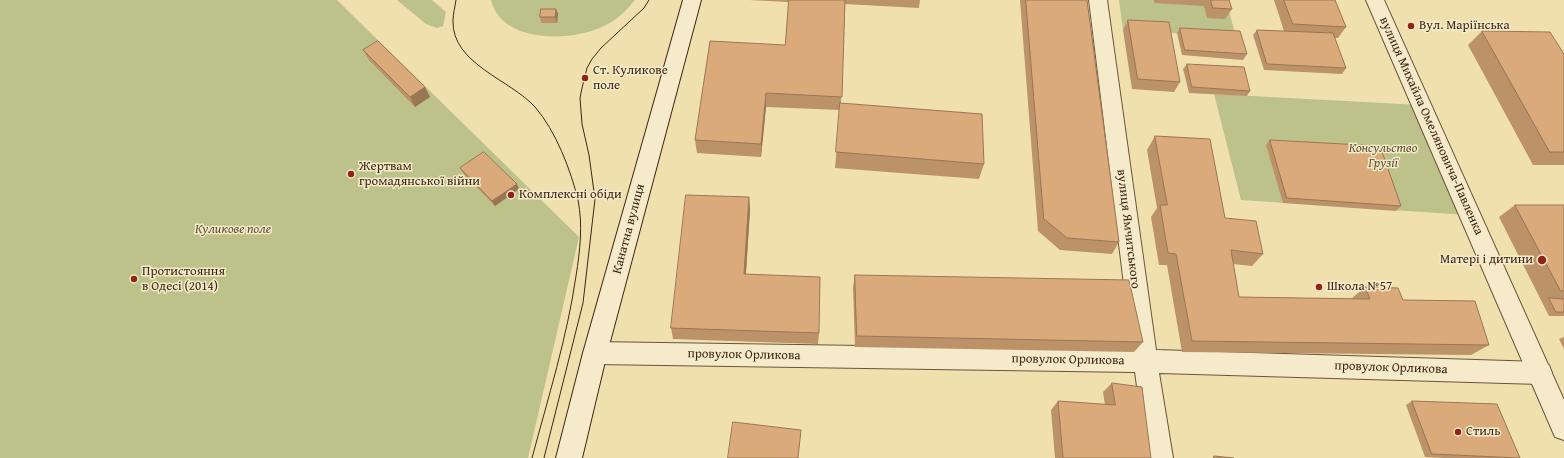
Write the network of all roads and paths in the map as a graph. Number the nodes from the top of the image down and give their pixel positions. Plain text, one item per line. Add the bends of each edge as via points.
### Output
1 (692, 0) edge
2 (1098, 0) edge
3 (1375, 0) edge
4 (595, 353) junction
5 (1145, 361) junction
6 (1540, 373) junction
7 (1564, 428) edge
8 (569, 458) edge
9 (1160, 458) edge

1 - 4 street, Канатна вулиця
2 - 5 street, вулиця Ямчитського
3 - 6 street, вулиця Михайла Омеляновича-Павленка
4 - 5 street, провулок Орликова
4 - 8 street, Канатна вулиця
5 - 6 street, провулок Орликова
5 - 9 street, вулиця Ямчитського
6 - 7 street, вулиця Михайла Омеляновича-Павленка

